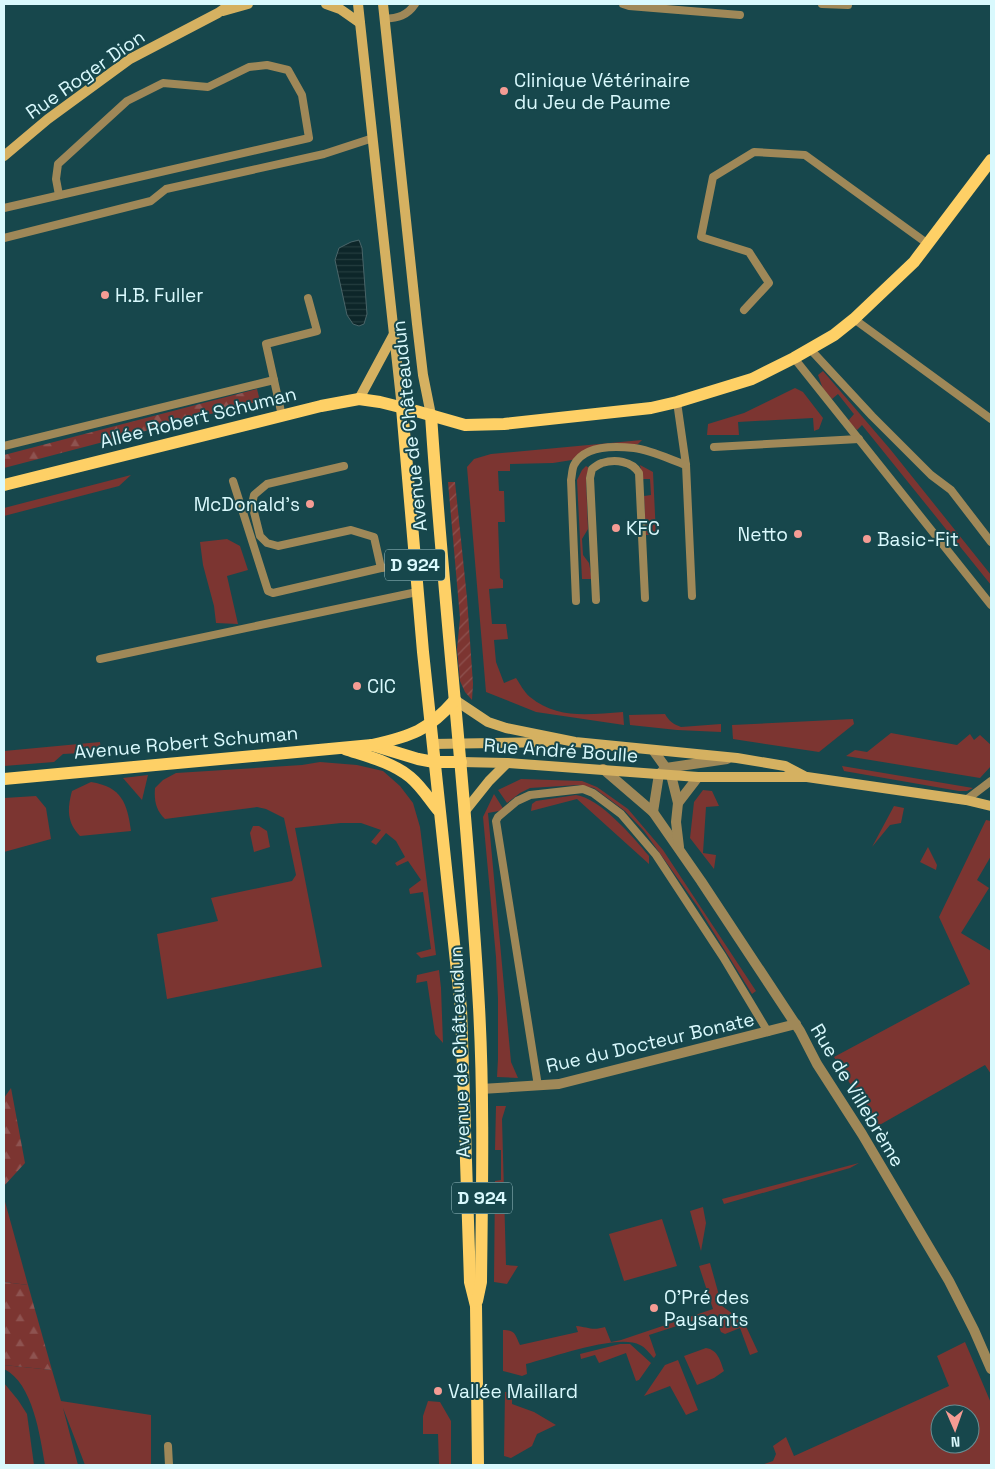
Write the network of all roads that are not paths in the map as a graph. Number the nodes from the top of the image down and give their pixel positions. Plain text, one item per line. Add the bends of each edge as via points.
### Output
1 (231, 4) edge
2 (248, 4) edge
3 (326, 4) edge
4 (358, 4) edge
5 (376, 4) edge
6 (383, 4) edge
7 (415, 4) edge
8 (623, 4) edge
9 (822, 4) edge
10 (848, 4) edge
11 (218, 12) junction
12 (740, 15) dead end
13 (384, 19) junction
14 (360, 23) junction
15 (373, 138) junction
16 (4, 156) edge
17 (991, 160) edge
18 (59, 195) junction
19 (4, 208) edge
20 (4, 238) edge
21 (928, 244) junction
22 (308, 298) dead end
23 (744, 310) dead end
24 (854, 319) junction
25 (395, 331) junction
26 (810, 348) junction
27 (794, 358) junction
28 (274, 380) junction
29 (359, 399) junction
30 (677, 402) junction
31 (402, 408) junction
32 (431, 415) junction
33 (282, 416) junction
34 (991, 419) edge
35 (859, 439) junction
36 (4, 446) edge
37 (714, 447) dead end
38 (686, 465) junction
39 (344, 466) dead end
40 (233, 481) dead end
41 (4, 485) edge
42 (991, 542) edge
43 (415, 565) junction
44 (381, 568) junction
45 (417, 592) junction
46 (692, 596) dead end
47 (645, 598) dead end
48 (596, 600) dead end
49 (576, 601) dead end
50 (991, 605) edge
51 (100, 659) dead end
52 (455, 700) junction
53 (430, 724) junction
54 (575, 742) junction
55 (432, 744) junction
56 (459, 744) junction
57 (372, 745) junction
58 (340, 747) junction
59 (654, 750) junction
60 (737, 758) junction
61 (434, 762) junction
62 (461, 762) junction
63 (506, 763) junction
64 (603, 769) junction
65 (665, 772) junction
66 (698, 777) junction
67 (807, 777) junction
68 (4, 779) edge
69 (991, 781) edge
70 (966, 800) junction
71 (678, 803) junction
72 (991, 806) edge
73 (439, 810) junction
74 (465, 811) junction
75 (653, 812) junction
76 (679, 848) junction
77 (796, 1024) junction
78 (768, 1032) junction
79 (538, 1086) junction
80 (481, 1089) junction
81 (476, 1306) junction
82 (991, 1369) edge
83 (168, 1446) dead end
84 (169, 1465) edge
85 (478, 1465) edge

1 - 11 street, Rue Roger Dion
2 - 11 street, Rue Roger Dion
3 - 14 street
4 - 14 street, Avenue de Châteaudun / D 924
5 - 13 street
6 - 13 street, Avenue de Châteaudun / D 924
7 - 13 lane via 404,16
8 - 12 lane
9 - 10 lane
11 - 16 street, Rue Roger Dion via 130,60 48,119
13 - 32 street, Avenue de Châteaudun / D 924 via 423,375
14 - 15 street, Avenue de Châteaudun / D 924
15 - 20 lane via 324,154 166,189 151,201
15 - 25 street, Avenue de Châteaudun / D 924
17 - 21 main road, Allée Robert Schuman
18 - 18 lane via 310,138 302,95 288,70 267,65 249,68 208,87 163,83 128,101 58,164 56,180
18 - 19 lane
21 - 23 lane via 805,154 754,152 713,177 701,237 748,252 769,283
21 - 24 main road, Allée Robert Schuman via 914,262
22 - 28 lane via 317,331 266,344
24 - 26 main road, Allée Robert Schuman
24 - 34 lane
25 - 29 street
25 - 31 street, Avenue de Châteaudun / D 924
26 - 27 main road, Allée Robert Schuman
26 - 42 lane via 872,416 931,475 951,490
27 - 30 main road, Allée Robert Schuman via 752,379
27 - 35 lane
28 - 33 lane
28 - 36 lane
29 - 31 main road, Allée Robert Schuman
29 - 33 main road, Allée Robert Schuman
30 - 32 main road, Allée Robert Schuman via 651,408 497,424 465,425
30 - 38 lane
31 - 32 main road, Allée Robert Schuman
31 - 43 main road, Avenue de Châteaudun / D 924
32 - 52 main road, Avenue de Châteaudun / D 924
33 - 41 main road, Allée Robert Schuman
35 - 37 lane
35 - 50 lane
38 - 46 lane
38 - 49 lane via 636,448 614,447 581,456 574,466 572,480
39 - 44 lane via 267,484 254,496 252,504 260,536 267,543 278,546 351,530 374,537
40 - 44 lane via 268,591 273,593
43 - 44 lane
43 - 45 main road, Avenue de Châteaudun / D 924
45 - 51 lane
45 - 53 main road, Avenue de Châteaudun / D 924
47 - 48 lane via 638,473 635,466 626,462 601,463 592,470 590,478
52 - 53 main road, Avenue Robert Schuman
52 - 54 street, Rue André Boulle via 488,722
52 - 56 main road, Avenue de Châteaudun / D 924
53 - 55 main road, Avenue de Châteaudun / D 924
53 - 57 main road, Avenue Robert Schuman via 407,736
54 - 56 street
54 - 59 street, Rue André Boulle
55 - 56 street
55 - 61 main road, Avenue de Châteaudun / D 924
56 - 62 main road, Avenue de Châteaudun / D 924
57 - 58 main road, Avenue Robert Schuman
57 - 61 main road, Avenue Robert Schuman
58 - 68 main road, Avenue Robert Schuman
58 - 73 main road via 404,772
59 - 60 street, Rue André Boulle
59 - 65 street, Rue André Boulle
60 - 65 street, Rue André Boulle
60 - 67 street, Rue André Boulle via 784,766
61 - 62 main road, Avenue Robert Schuman
61 - 73 main road, Avenue de Châteaudun / D 924
62 - 63 street, Rue André Boulle
62 - 74 main road, Avenue de Châteaudun / D 924
63 - 64 street, Rue André Boulle
63 - 74 street
64 - 65 street, Rue André Boulle
64 - 75 street, Rue de Villebrème
65 - 66 street, Rue André Boulle
65 - 71 street, Rue de Villebrème
65 - 75 street
66 - 67 street, Rue André Boulle
66 - 71 street
67 - 70 street, Rue André Boulle
69 - 70 lane
70 - 72 street, Rue André Boulle
71 - 76 street, Rue de Villebrème
73 - 81 main road, Avenue de Châteaudun / D 924 via 461,1009 470,1282
74 - 80 main road, Avenue de Châteaudun / D 924 via 479,1008
75 - 76 street, Rue de Villebrème
76 - 77 street, Rue de Villebrème
77 - 78 street, Rue du Docteur Bonate
77 - 82 street, Rue de Villebrème via 948,1281
78 - 79 street, Rue du Docteur Bonate via 559,1084
78 - 79 lane via 656,855 621,814 583,789 530,795 517,801 496,821
79 - 80 street, Rue du Docteur Bonate
80 - 81 main road, Avenue de Châteaudun / D 924 via 481,1282
81 - 85 main road, D 924
83 - 84 lane

